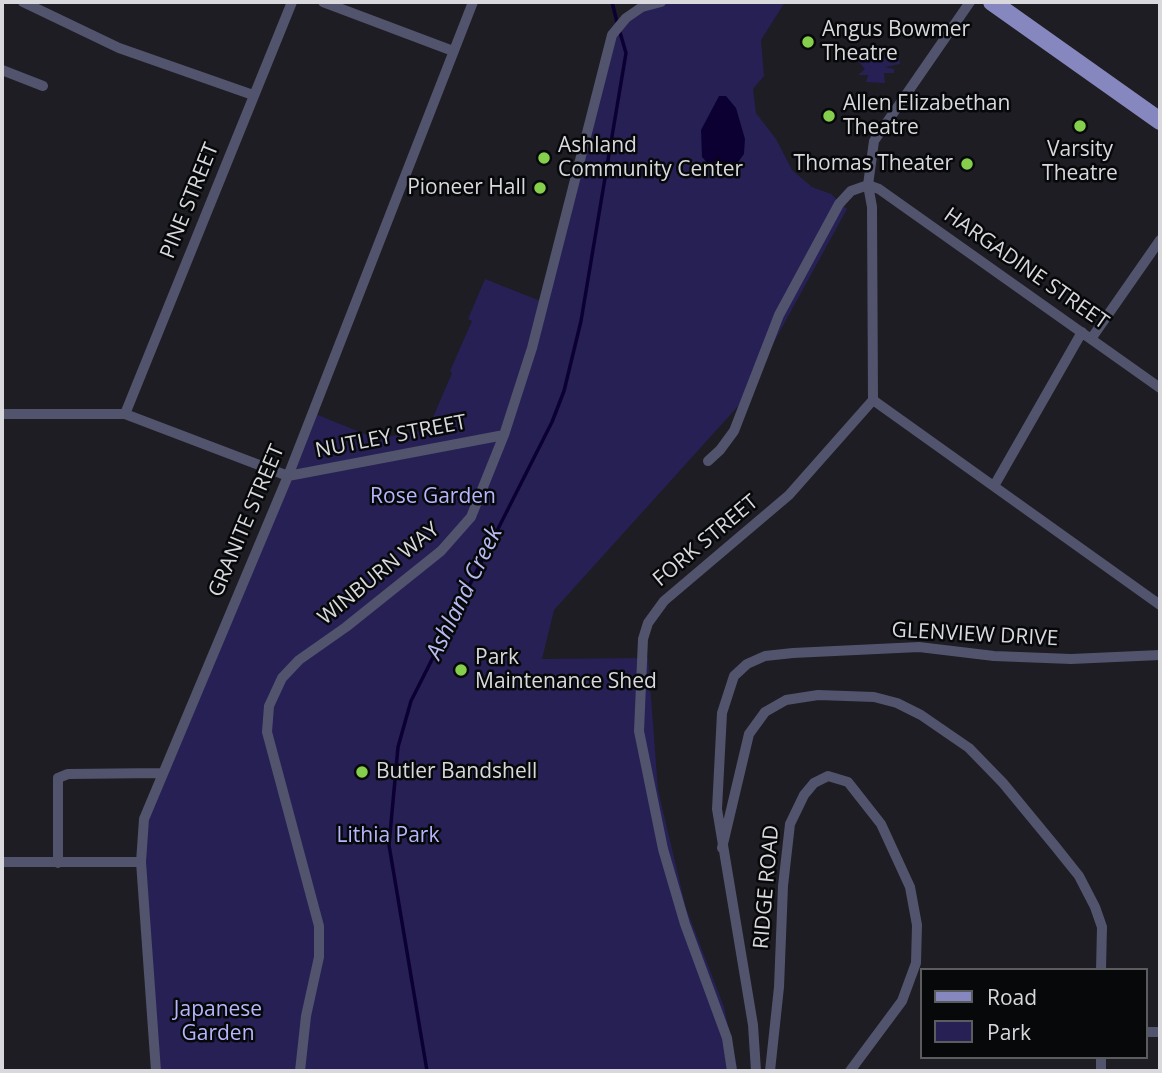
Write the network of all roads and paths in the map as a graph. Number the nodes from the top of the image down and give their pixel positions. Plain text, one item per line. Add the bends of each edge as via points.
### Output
1 (23, 2) edge
2 (292, 2) edge
3 (323, 2) edge
4 (473, 2) edge
5 (661, 2) edge
6 (970, 2) edge
7 (992, 2) edge
8 (453, 51) junction
9 (2, 71) edge
10 (43, 86) dead end
11 (253, 95) junction
12 (1160, 121) edge
13 (868, 185) junction
14 (1160, 240) edge
15 (1087, 336) junction
16 (1160, 388) edge
17 (873, 400) junction
18 (2, 414) edge
19 (125, 414) junction
20 (504, 435) junction
21 (708, 461) dead end
22 (288, 476) junction
23 (995, 486) junction
24 (1160, 605) edge
25 (1160, 655) edge
26 (161, 773) junction
27 (722, 849) junction
28 (2, 862) edge
29 (141, 862) junction
30 (58, 863) junction
31 (1101, 968) edge
32 (156, 1071) edge
33 (300, 1071) edge
34 (732, 1071) edge
35 (756, 1071) edge
36 (770, 1071) edge
37 (850, 1071) edge

1 - 11 street via 119,48
2 - 11 street, PINE STREET
3 - 8 street
4 - 8 street, GRANITE STREET
5 - 20 street, WINBURN WAY via 634,12 612,35 535,337
6 - 13 street via 874,141
7 - 12 main road
8 - 22 street, GRANITE STREET
9 - 10 street
11 - 19 street, PINE STREET
13 - 15 street, HARGADINE STREET
13 - 17 street
13 - 21 street via 851,191 839,204 779,315 734,431
14 - 15 street
15 - 16 street, HARGADINE STREET
15 - 23 street
17 - 23 street
17 - 34 street, FORK STREET via 789,495 664,601 643,639 639,731 663,849 727,1038
18 - 19 street
19 - 22 street
20 - 22 street, NUTLEY STREET
20 - 33 street, WINBURN WAY via 465,527 381,599 299,660 282,678 269,706 267,732 319,926 319,957
22 - 26 street, GRANITE STREET
23 - 24 street
25 - 27 street, GLENVIEW DRIVE via 1070,659 919,647 765,656 734,676 722,713 717,810
26 - 29 street, GRANITE STREET via 141,832
26 - 30 street via 68,774 58,778
27 - 31 street via 749,734 765,712 786,700 818,695 897,703 969,748 1079,876 1101,927
27 - 35 street, GLENVIEW DRIVE via 753,1025
28 - 30 street
29 - 30 street
29 - 32 street, GRANITE STREET
36 - 37 street, RIDGE ROAD via 790,824 804,795 828,776 848,782 881,824 909,887 917,925 916,963 902,1001

